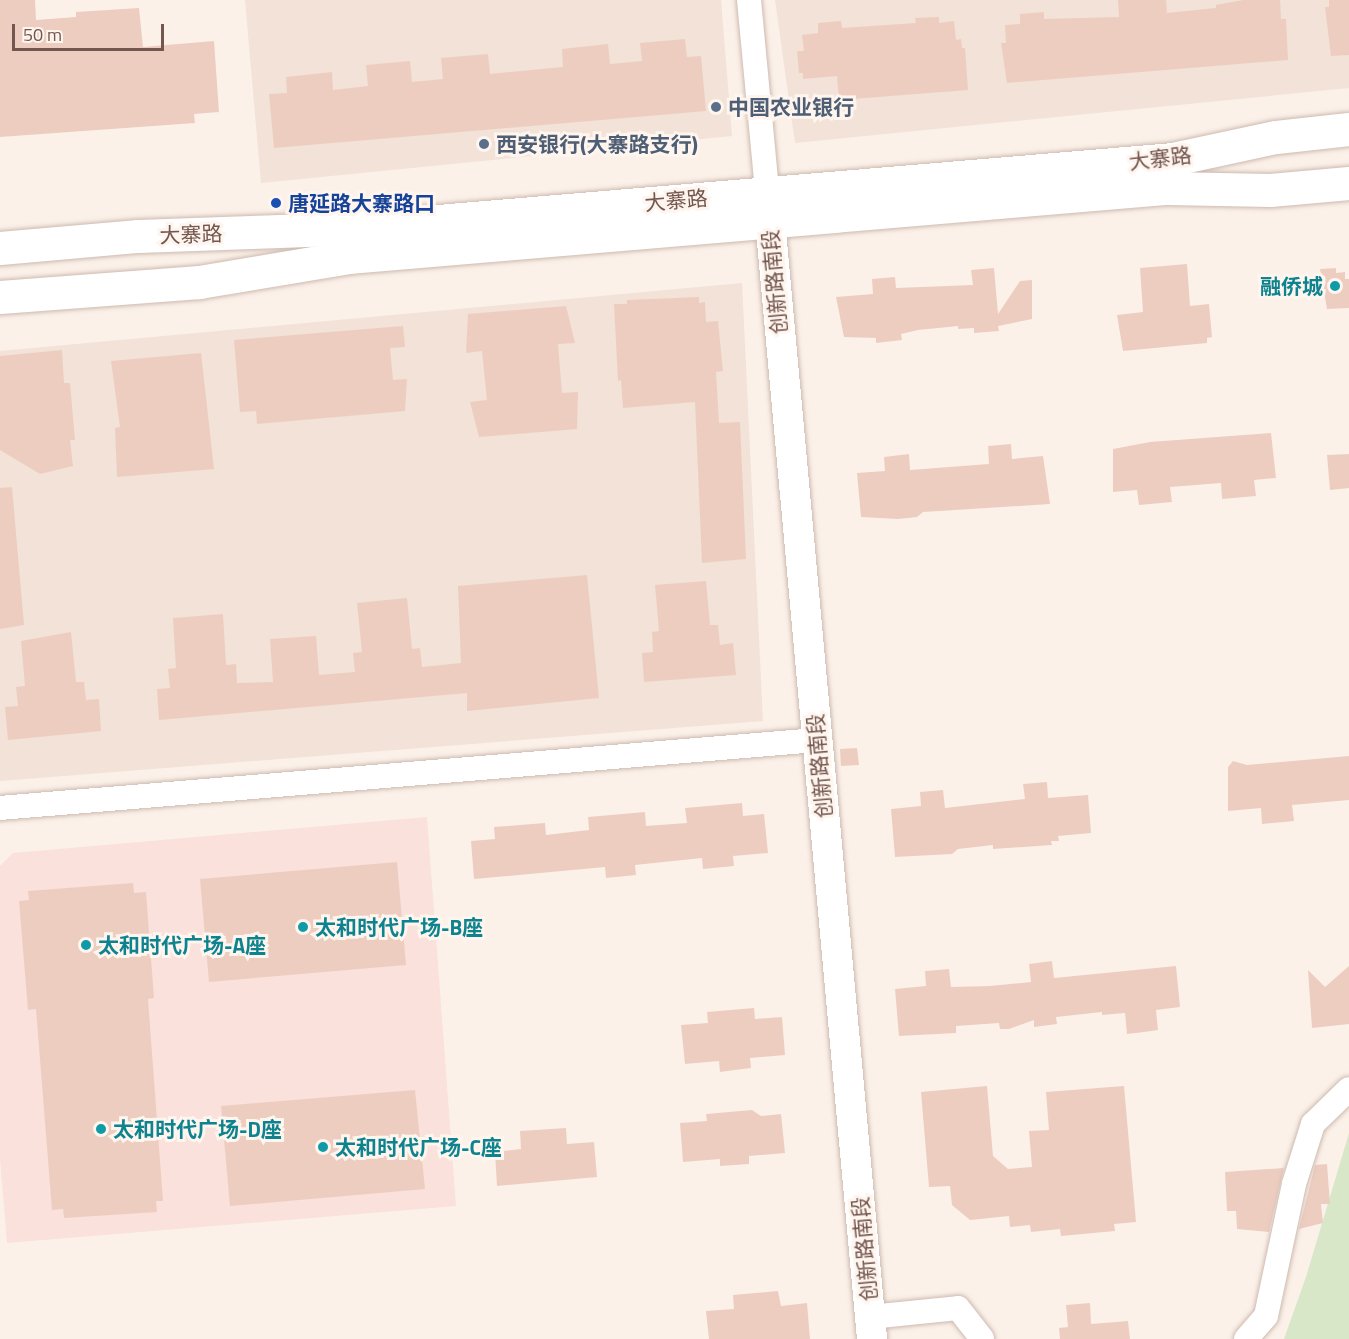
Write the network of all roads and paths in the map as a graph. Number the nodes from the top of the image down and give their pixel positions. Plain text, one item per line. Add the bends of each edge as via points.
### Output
1 (749, 0) edge
2 (1349, 129) edge
3 (1349, 183) edge
4 (768, 207) junction
5 (0, 248) edge
6 (0, 297) edge
7 (817, 740) junction
8 (0, 808) edge
9 (1349, 1089) edge
10 (871, 1328) edge
11 (982, 1339) edge
12 (1246, 1339) edge

1 - 4 street
2 - 4 main road, 大寨路 via 1276,137 1173,159
3 - 4 main road, 大寨路 via 1270,190 1167,188
4 - 5 main road, 大寨路 via 138,236
4 - 6 main road, 大寨路 via 348,257 199,282
4 - 7 street, 创新路南段
7 - 8 street
7 - 10 street, 创新路南段
9 - 12 street via 1313,1124 1294,1184 1266,1316
10 - 11 street via 958,1308

